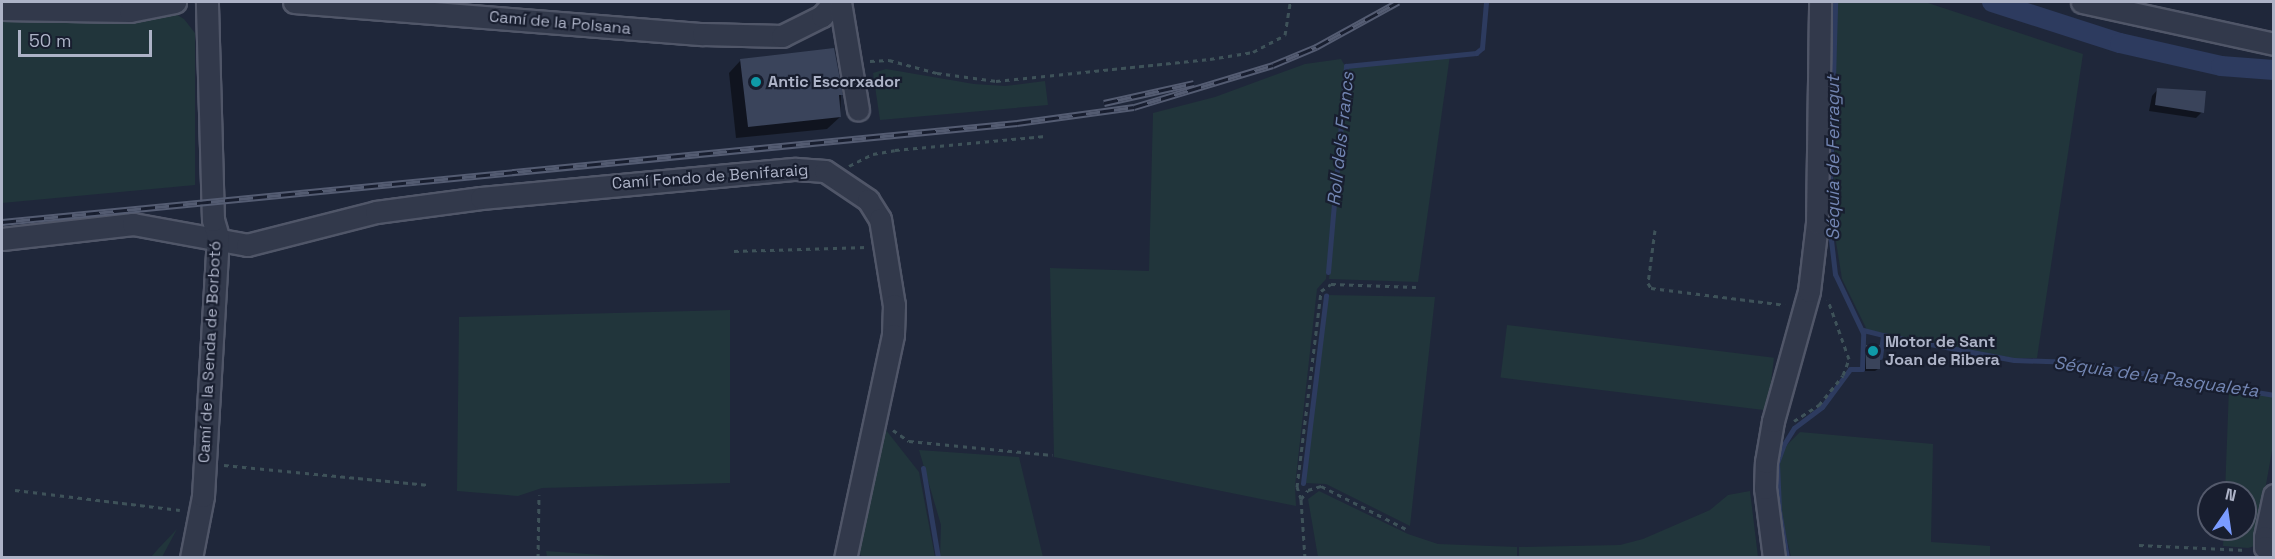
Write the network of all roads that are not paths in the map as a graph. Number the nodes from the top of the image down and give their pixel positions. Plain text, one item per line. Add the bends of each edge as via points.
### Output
1 (175, 2) edge
2 (207, 2) edge
3 (294, 2) edge
4 (840, 2) edge
5 (1820, 2) edge
6 (2082, 2) edge
7 (2, 9) edge
8 (828, 9) edge
9 (2274, 44) edge
10 (858, 110) dead end
11 (218, 237) junction
12 (2, 239) edge
13 (2274, 495) edge
14 (2270, 551) edge
15 (191, 558) edge
16 (845, 558) edge
17 (1774, 558) edge

1 - 7 street via 130,11
2 - 11 street, Camí de la Senda de Borbotó via 213,220
3 - 8 street, Camí de la Polsana via 703,34 782,36
4 - 10 street
5 - 17 street via 1817,223 1805,310 1771,432 1765,488
6 - 9 street
11 - 12 street, Camí Fondo de Benifaraig via 133,224
11 - 15 street, Camí de la Senda de Borbotó via 200,512
11 - 16 street, Camí Fondo de Benifaraig via 247,245 376,212 638,181 795,168 825,171 868,200 880,219 887,246 893,335
13 - 14 street

